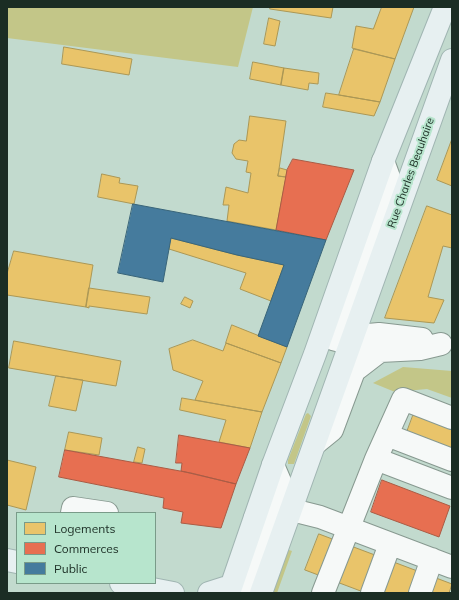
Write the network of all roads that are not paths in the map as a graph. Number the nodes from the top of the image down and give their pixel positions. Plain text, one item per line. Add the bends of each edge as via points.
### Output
1 (445, 7) edge
2 (452, 60) edge
3 (383, 161) junction
4 (361, 315) junction
5 (333, 339) junction
6 (380, 342) junction
7 (447, 345) edge
8 (315, 354) junction
9 (452, 418) edge
10 (387, 435) junction
11 (316, 442) junction
12 (376, 459) junction
13 (452, 460) edge
14 (452, 488) edge
15 (72, 512) edge
16 (100, 512) edge
17 (273, 514) junction
18 (349, 529) junction
19 (390, 544) junction
20 (442, 563) edge
21 (126, 584) edge
22 (237, 591) edge
23 (173, 593) edge
24 (209, 593) edge
25 (261, 593) edge
26 (323, 593) edge
27 (372, 593) edge
28 (420, 593) edge

1 - 3 main road
2 - 4 main road, Rue Charles Beauhaire
3 - 5 street via 390,180
3 - 8 main road
4 - 6 street
4 - 11 main road, Rue Charles Beauhaire
5 - 6 street
5 - 8 street
6 - 7 street via 419,338
6 - 11 street via 354,371 332,430
8 - 17 main road via 273,465
9 - 10 street via 403,399
10 - 12 street
10 - 13 street
11 - 17 main road, Rue Charles Beauhaire
12 - 14 street
12 - 18 street
15 - 16 street via 73,508
17 - 18 street
17 - 22 main road
17 - 25 main road
18 - 19 street
18 - 26 street
19 - 20 street
19 - 27 street
20 - 28 street
21 - 23 main road
22 - 24 main road

